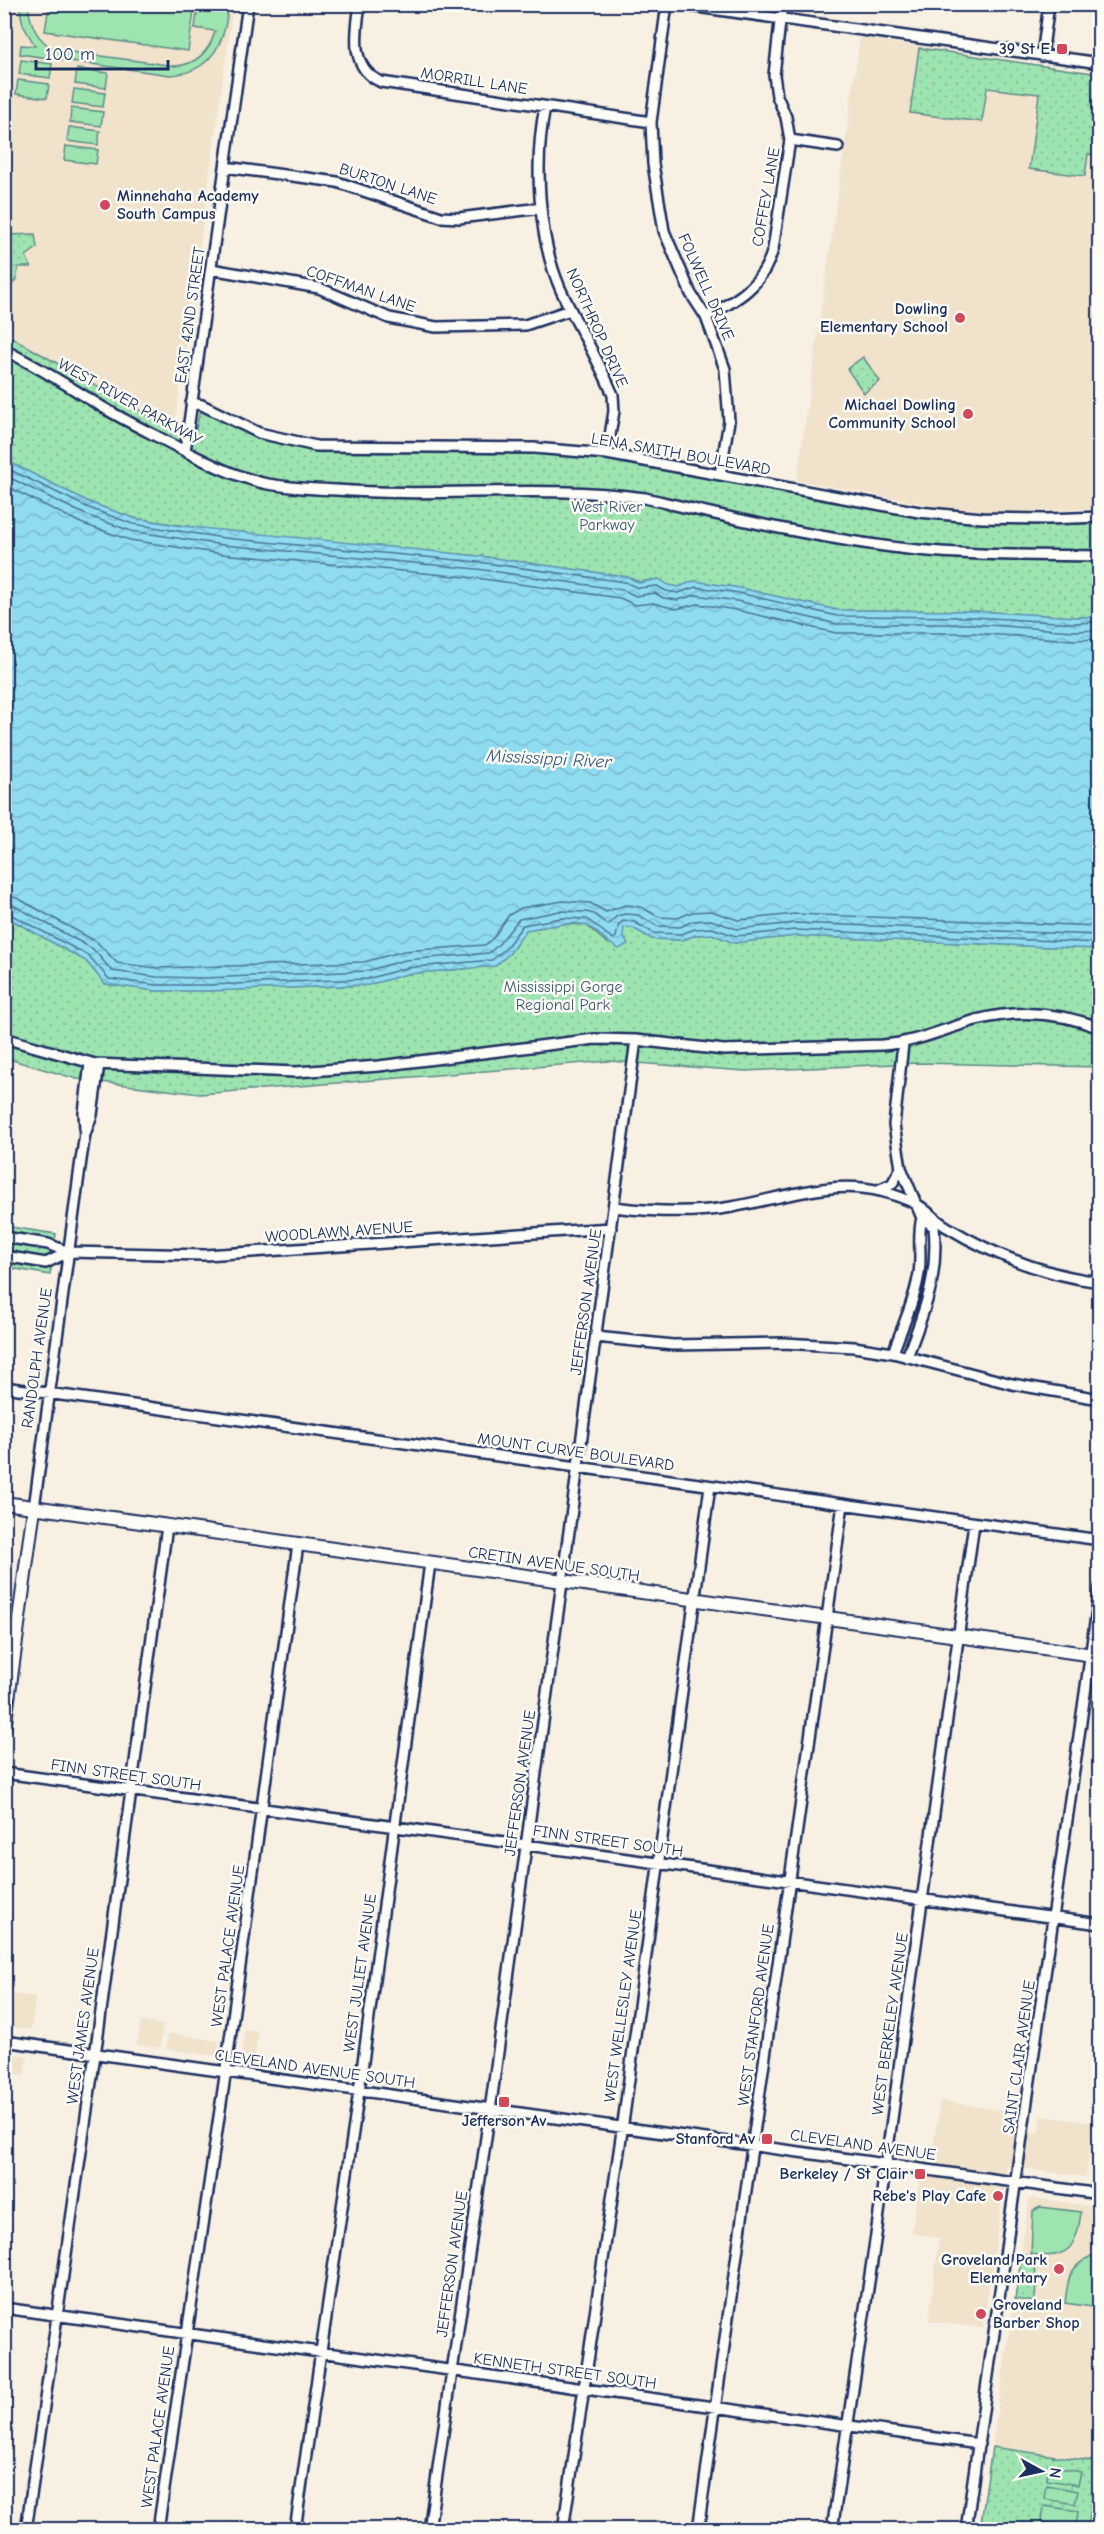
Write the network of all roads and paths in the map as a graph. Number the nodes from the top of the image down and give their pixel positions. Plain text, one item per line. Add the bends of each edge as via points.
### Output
1 (248, 4) edge
2 (360, 4) edge
3 (667, 4) edge
4 (675, 4) edge
5 (782, 4) edge
6 (1049, 4) edge
7 (780, 18) junction
8 (1042, 56) junction
9 (1100, 63) edge
10 (545, 107) junction
11 (651, 122) junction
12 (790, 140) junction
13 (838, 147) dead end
14 (225, 167) junction
15 (541, 208) junction
16 (211, 269) junction
17 (570, 310) junction
18 (706, 317) junction
19 (4, 350) edge
20 (191, 403) junction
21 (185, 451) junction
22 (607, 454) junction
23 (720, 475) junction
24 (1100, 517) edge
25 (1100, 556) edge
26 (1100, 1028) edge
27 (4, 1038) edge
28 (636, 1040) junction
29 (903, 1044) junction
30 (95, 1063) junction
31 (901, 1168) junction
32 (878, 1190) junction
33 (918, 1205) junction
34 (614, 1207) junction
35 (922, 1218) junction
36 (611, 1228) junction
37 (4, 1238) edge
38 (68, 1252) junction
39 (4, 1256) edge
40 (1100, 1282) edge
41 (596, 1337) junction
42 (893, 1353) junction
43 (907, 1357) junction
44 (4, 1387) edge
45 (49, 1393) junction
46 (1100, 1399) edge
47 (578, 1468) junction
48 (710, 1486) junction
49 (4, 1503) edge
50 (843, 1504) junction
51 (34, 1508) junction
52 (974, 1523) junction
53 (167, 1526) junction
54 (1100, 1540) edge
55 (298, 1544) junction
56 (430, 1563) junction
57 (562, 1581) junction
58 (1100, 1588) edge
59 (694, 1600) junction
60 (826, 1618) junction
61 (958, 1637) junction
62 (1095, 1656) edge
63 (4, 1729) edge
64 (4, 1773) edge
65 (131, 1790) junction
66 (262, 1809) junction
67 (395, 1827) junction
68 (526, 1845) junction
69 (659, 1863) junction
70 (790, 1882) junction
71 (922, 1901) junction
72 (1053, 1918) junction
73 (1100, 1924) edge
74 (4, 2041) edge
75 (95, 2054) junction
76 (226, 2072) junction
77 (359, 2089) junction
78 (490, 2108) junction
79 (622, 2127) junction
80 (753, 2145) junction
81 (886, 2163) junction
82 (1017, 2181) junction
83 (1100, 2194) edge
84 (4, 2308) edge
85 (57, 2316) junction
86 (188, 2334) junction
87 (321, 2352) junction
88 (452, 2370) junction
89 (584, 2388) junction
90 (716, 2407) junction
91 (847, 2426) junction
92 (979, 2444) junction
93 (1100, 2524) edge
94 (26, 2529) edge
95 (158, 2529) edge
96 (295, 2529) edge
97 (429, 2529) edge
98 (563, 2529) edge
99 (698, 2529) edge
100 (832, 2529) edge
101 (966, 2529) edge
102 (1099, 2529) edge

1 - 14 street, EAST 42ND STREET
2 - 10 street, MORRILL LANE via 355,44 371,78
3 - 11 street, FOLWELL DRIVE
4 - 7 street
5 - 7 street, COFFEY LANE
6 - 8 street
7 - 8 street
7 - 12 street, COFFEY LANE via 774,75
8 - 9 street
10 - 11 street, MORRILL LANE
10 - 15 street, NORTHROP DRIVE via 540,138
11 - 18 street, FOLWELL DRIVE via 655,186 664,231 691,294
12 - 13 street
12 - 18 street, COFFEY LANE via 769,265 752,288
14 - 15 street, BURTON LANE via 337,182 441,217
14 - 16 street, EAST 42ND STREET
15 - 17 street, NORTHROP DRIVE via 559,285
16 - 17 street, COFFMAN LANE via 319,288 389,318 436,327 525,325
16 - 20 street, EAST 42ND STREET
17 - 22 street, NORTHROP DRIVE via 613,394
18 - 23 street, FOLWELL DRIVE via 725,369 728,393 729,421
19 - 21 street, WEST RIVER PARKWAY
20 - 21 street, EAST 42ND STREET
20 - 22 street, LENA SMITH BOULEVARD via 259,433 316,446 534,448
21 - 25 street, WEST RIVER PARKWAY via 250,479 294,487 414,494 560,490 620,494 817,536 898,548 977,555
22 - 23 street, LENA SMITH BOULEVARD
23 - 24 street, LENA SMITH BOULEVARD via 919,512 982,518
26 - 29 street via 1067,1018 1028,1013 994,1016
27 - 30 street
28 - 29 street via 724,1050
28 - 30 street via 595,1039 379,1066 296,1072
28 - 34 street, JEFFERSON AVENUE
29 - 31 street via 894,1125
30 - 38 street, RANDOLPH AVENUE via 92,1115 85,1134
31 - 32 street via 891,1184
31 - 33 street
32 - 33 street
32 - 34 street via 820,1190 694,1212
33 - 35 street
33 - 40 street via 945,1226 1024,1265
34 - 36 street, JEFFERSON AVENUE
35 - 42 street via 919,1277
35 - 43 street via 934,1227 936,1263 930,1297
36 - 38 street, WOODLAWN AVENUE via 205,1256
36 - 41 street, JEFFERSON AVENUE
37 - 38 street via 48,1244
38 - 39 street via 46,1263
38 - 45 street, RANDOLPH AVENUE
41 - 42 street via 673,1346 819,1344
41 - 47 street, JEFFERSON AVENUE
42 - 43 street
43 - 46 street via 1022,1387
44 - 45 street, MOUNT CURVE BOULEVARD
45 - 47 street, MOUNT CURVE BOULEVARD
45 - 51 street, RANDOLPH AVENUE
47 - 48 street, MOUNT CURVE BOULEVARD
47 - 57 street, JEFFERSON AVENUE
48 - 50 street, MOUNT CURVE BOULEVARD
48 - 59 street, WEST WELLESLEY AVENUE
49 - 51 main road, CRETIN AVENUE SOUTH
50 - 52 street, MOUNT CURVE BOULEVARD
50 - 60 street, WEST STANFORD AVENUE
51 - 53 main road, CRETIN AVENUE SOUTH
51 - 63 main road, RANDOLPH AVENUE
52 - 54 street, MOUNT CURVE BOULEVARD
52 - 61 street, WEST BERKELEY AVENUE
53 - 55 main road, CRETIN AVENUE SOUTH
53 - 65 street, WEST JAMES AVENUE
55 - 56 main road, CRETIN AVENUE SOUTH
55 - 66 street, WEST PALACE AVENUE
56 - 57 main road, CRETIN AVENUE SOUTH
56 - 67 street, WEST JULIET AVENUE
57 - 59 main road, CRETIN AVENUE SOUTH
57 - 68 street, JEFFERSON AVENUE
58 - 62 street, SAINT CLAIR AVENUE
59 - 60 main road, CRETIN AVENUE SOUTH
59 - 69 street, WEST WELLESLEY AVENUE
60 - 61 main road, CRETIN AVENUE SOUTH
60 - 70 street, WEST STANFORD AVENUE
61 - 62 main road, CRETIN AVENUE SOUTH
61 - 71 street, WEST BERKELEY AVENUE
62 - 72 street, SAINT CLAIR AVENUE
64 - 65 street, FINN STREET SOUTH
65 - 66 street, FINN STREET SOUTH
65 - 75 street, WEST JAMES AVENUE
66 - 67 street, FINN STREET SOUTH
66 - 76 street, WEST PALACE AVENUE
67 - 68 street, FINN STREET SOUTH
67 - 77 street, WEST JULIET AVENUE
68 - 69 street, FINN STREET SOUTH
68 - 78 street, JEFFERSON AVENUE
69 - 70 street, FINN STREET SOUTH
69 - 79 street, WEST WELLESLEY AVENUE
70 - 71 street, FINN STREET SOUTH
70 - 80 street, WEST STANFORD AVENUE
71 - 72 street, FINN STREET SOUTH
71 - 81 street, WEST BERKELEY AVENUE
72 - 73 street, FINN STREET SOUTH
72 - 82 street, SAINT CLAIR AVENUE
74 - 75 street, CLEVELAND AVENUE SOUTH
75 - 76 street, CLEVELAND AVENUE SOUTH
75 - 85 street, WEST JAMES AVENUE
76 - 77 street, CLEVELAND AVENUE SOUTH
76 - 86 street, WEST PALACE AVENUE
77 - 78 street, CLEVELAND AVENUE SOUTH
77 - 87 street, WEST JULIET AVENUE
78 - 79 street, CLEVELAND AVENUE SOUTH
78 - 88 street, JEFFERSON AVENUE
79 - 80 street, CLEVELAND AVENUE
79 - 89 street, WEST WELLESLEY AVENUE
80 - 81 street, CLEVELAND AVENUE
80 - 90 street, WEST STANFORD AVENUE
81 - 82 street, CLEVELAND AVENUE
81 - 91 street, WEST BERKELEY AVENUE
82 - 83 street, CLEVELAND AVENUE
82 - 92 street, SAINT CLAIR AVENUE
84 - 85 street, KENNETH STREET SOUTH
85 - 86 street, KENNETH STREET SOUTH
85 - 94 street, WEST JAMES AVENUE
86 - 87 street, KENNETH STREET SOUTH
86 - 95 street, WEST PALACE AVENUE
87 - 88 street, KENNETH STREET SOUTH
87 - 96 street, WEST JULIET AVENUE
88 - 89 street, KENNETH STREET SOUTH
88 - 97 street, JEFFERSON AVENUE
89 - 90 street, KENNETH STREET SOUTH
89 - 98 street, WEST WELLESLEY AVENUE
90 - 91 street, KENNETH STREET SOUTH
90 - 99 street, WEST STANFORD AVENUE
91 - 92 street, KENNETH STREET SOUTH
91 - 100 street, WEST BERKELEY AVENUE
92 - 101 street, SAINT CLAIR AVENUE
93 - 102 street

